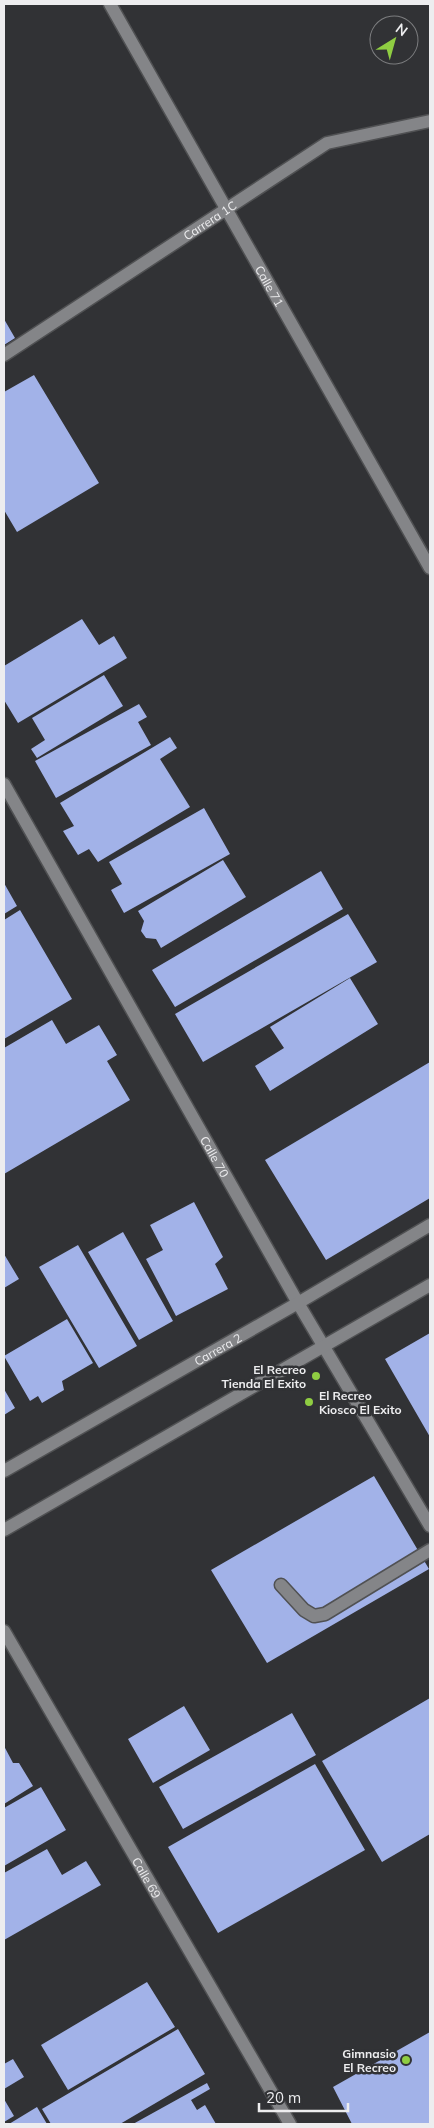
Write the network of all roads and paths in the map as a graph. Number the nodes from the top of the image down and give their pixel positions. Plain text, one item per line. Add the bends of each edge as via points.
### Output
1 (110, 4) edge
2 (430, 122) edge
3 (227, 210) junction
4 (4, 355) edge
5 (430, 568) edge
6 (4, 784) edge
7 (430, 1224) edge
8 (430, 1285) edge
9 (298, 1303) junction
10 (324, 1347) junction
11 (4, 1471) edge
12 (430, 1526) edge
13 (4, 1530) edge
14 (430, 1550) edge
15 (281, 1585) dead end
16 (4, 1631) edge
17 (290, 2124) edge

1 - 3 street, Calle 71
2 - 3 street, Carrera 1C via 327,143
3 - 4 street, Carrera 1C
3 - 5 street, Calle 71
6 - 9 street, Calle 70
7 - 9 street, Carrera 2
8 - 10 street
9 - 10 street, Calle 70
9 - 11 street, Carrera 2
10 - 12 street, Calle 70
10 - 13 street
14 - 15 street via 324,1614 314,1616 304,1610
16 - 17 street, Calle 69

